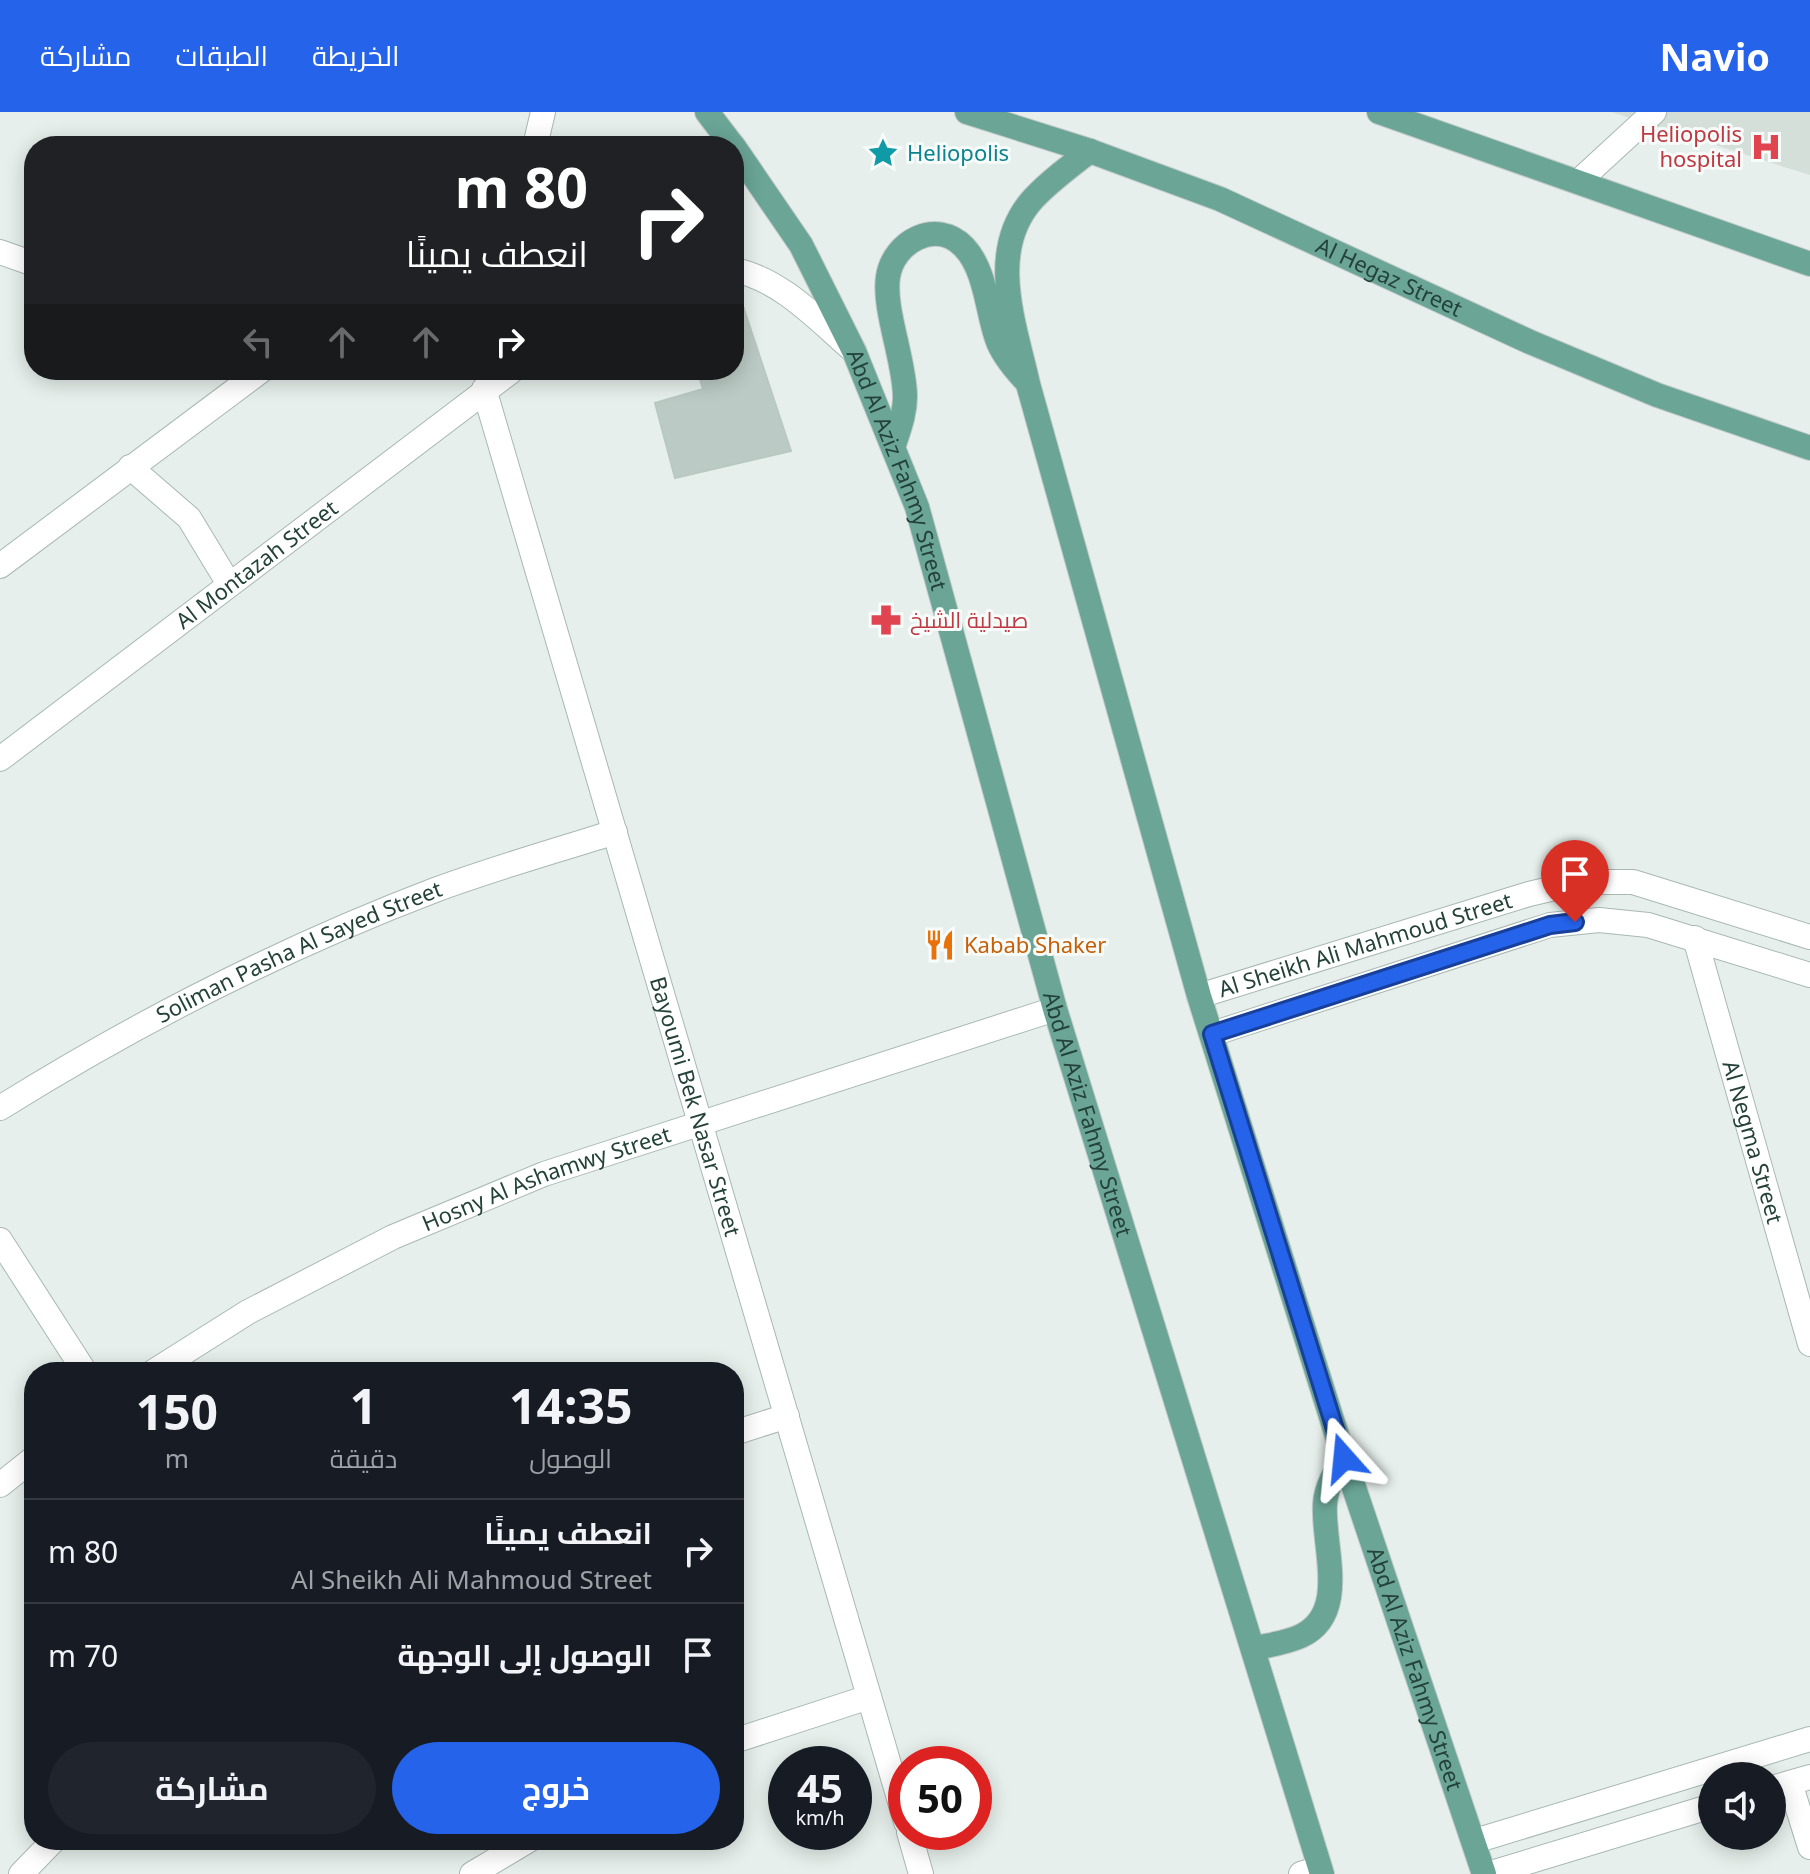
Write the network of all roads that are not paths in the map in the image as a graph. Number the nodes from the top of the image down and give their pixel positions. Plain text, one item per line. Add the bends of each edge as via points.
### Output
1 (543, 112) edge
2 (707, 112) edge
3 (967, 112) edge
4 (1379, 112) edge
5 (1654, 112) edge
6 (537, 136) edge
7 (726, 136) edge
8 (1090, 151) junction
9 (744, 162) edge
10 (1579, 181) junction
11 (0, 252) edge
12 (24, 260) edge
13 (1810, 264) edge
14 (744, 273) edge
15 (854, 351) junction
16 (248, 380) edge
17 (498, 380) edge
18 (1028, 384) junction
19 (484, 389) junction
20 (894, 445) junction
21 (1810, 448) edge
22 (130, 467) junction
23 (0, 566) edge
24 (229, 584) junction
25 (47, 722) junction
26 (0, 735) edge
27 (0, 759) edge
28 (615, 832) junction
29 (1810, 937) edge
30 (1695, 938) junction
31 (1810, 975) edge
32 (1199, 996) junction
33 (1055, 1009) junction
34 (1212, 1034) junction
35 (0, 1108) edge
36 (702, 1125) junction
37 (0, 1240) edge
38 (1810, 1344) edge
39 (79, 1362) edge
40 (169, 1362) edge
41 (787, 1416) junction
42 (744, 1430) edge
43 (1344, 1458) junction
44 (24, 1466) edge
45 (0, 1485) edge
46 (1253, 1649) junction
47 (869, 1697) junction
48 (744, 1738) edge
49 (1810, 1739) edge
50 (888, 1761) edge
51 (1791, 1782) edge
52 (1698, 1810) edge
53 (1475, 1841) junction
54 (1810, 1847) edge
55 (44, 1850) edge
56 (512, 1850) edge
57 (914, 1850) edge
58 (1314, 1872) edge
59 (21, 1874) edge
60 (472, 1874) edge
61 (921, 1874) edge
62 (1486, 1874) edge

1 - 6 street
2 - 7 main road, Abd Al Aziz Fahmy Street
3 - 8 main road, Al Hegaz Street
4 - 10 main road
5 - 10 street
8 - 18 main road, Abd Al Aziz Fahmy Street via 1030,201 1011,243 1007,288
8 - 21 main road, Al Hegaz Street via 1220,199 1657,395
9 - 15 main road, Abd Al Aziz Fahmy Street via 801,245
10 - 13 main road
11 - 12 street
14 - 15 street via 790,297
15 - 20 main road, Abd Al Aziz Fahmy Street
16 - 22 street
17 - 19 street, Al Montazah Street
18 - 20 main road via 998,341 975,264 964,246 945,235 924,234 905,243 891,260 887,281 905,398
18 - 32 main road, Abd Al Aziz Fahmy Street
19 - 24 street, Al Montazah Street
19 - 28 street, Bayoumi Bek Nasar Street
20 - 33 main road, Abd Al Aziz Fahmy Street via 917,507
22 - 23 street
22 - 24 street via 189,518
24 - 25 street, Al Montazah Street
25 - 26 street
25 - 27 street, Al Montazah Street
28 - 35 street, Soliman Pasha Al Sayed Street via 437,889 264,961 98,1047
28 - 36 street, Bayoumi Bek Nasar Street
29 - 32 street, Al Sheikh Ali Mahmoud Street via 1633,882 1580,882
30 - 31 street, Al Sheikh Ali Mahmoud Street
30 - 34 street, Al Sheikh Ali Mahmoud Street via 1648,925 1599,920 1550,925
30 - 38 street, Al Negma Street
32 - 34 main road, Abd Al Aziz Fahmy Street
33 - 36 street, Hosny Al Ashamwy Street
33 - 46 main road, Abd Al Aziz Fahmy Street
34 - 43 main road, Abd Al Aziz Fahmy Street
36 - 40 street, Hosny Al Ashamwy Street via 544,1174 393,1237 248,1312
36 - 41 street, Bayoumi Bek Nasar Street
37 - 39 street
41 - 42 street
41 - 47 street, Bayoumi Bek Nasar Street
43 - 46 main road via 1325,1500 1330,1591 1322,1617 1302,1636
43 - 53 main road, Abd Al Aziz Fahmy Street
44 - 45 street
46 - 58 main road, Abd Al Aziz Fahmy Street
47 - 48 street
47 - 50 street, Bayoumi Bek Nasar Street
49 - 53 street
51 - 54 street
52 - 62 street
53 - 62 main road, Abd Al Aziz Fahmy Street
55 - 59 street
56 - 60 street
57 - 61 street

